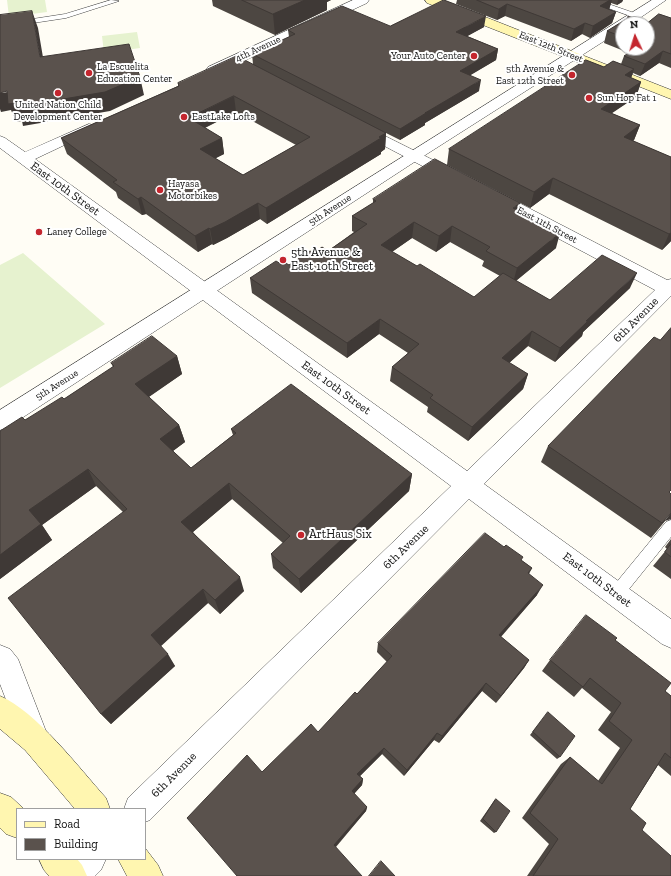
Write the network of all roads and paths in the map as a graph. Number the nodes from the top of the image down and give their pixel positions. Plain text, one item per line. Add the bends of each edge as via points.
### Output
1 (363, 0) edge
2 (431, 0) edge
3 (590, 0) edge
4 (660, 0) edge
5 (115, 1) edge
6 (636, 15) junction
7 (0, 26) edge
8 (572, 56) junction
9 (204, 74) edge
10 (671, 95) edge
11 (346, 120) edge
12 (100, 123) edge
13 (0, 141) edge
14 (413, 156) junction
15 (23, 159) junction
16 (670, 288) edge
17 (203, 292) junction
18 (0, 421) edge
19 (469, 485) junction
20 (671, 526) edge
21 (616, 594) junction
22 (671, 635) edge
23 (0, 658) edge
24 (0, 710) edge
25 (35, 740) junction
26 (0, 808) edge
27 (94, 808) edge
28 (140, 808) edge
29 (16, 822) edge
30 (55, 860) edge
31 (89, 860) edge
32 (135, 860) edge
33 (72, 876) edge
34 (147, 876) edge

1 - 9 street, 4th Avenue via 239,65
2 - 8 main road, East 12th Street
3 - 6 lane
4 - 6 street, 5th Avenue
5 - 7 lane via 66,16
6 - 8 street, 5th Avenue
8 - 10 main road, East 12th Street
8 - 14 street, 5th Avenue
11 - 14 street, East 11th Street
12 - 15 street
13 - 15 street, East 10th Street
14 - 16 street, East 11th Street
14 - 17 street, 5th Avenue
15 - 17 street, East 10th Street
16 - 19 street, 6th Avenue
17 - 18 street, 5th Avenue
17 - 19 street, East 10th Street
19 - 21 street, East 10th Street
19 - 28 street, 6th Avenue
20 - 21 lane
21 - 22 street, East 10th Street
23 - 25 street via 8,669
24 - 25 main road
25 - 27 main road
26 - 29 main road
30 - 33 main road
31 - 33 street
32 - 34 main road

